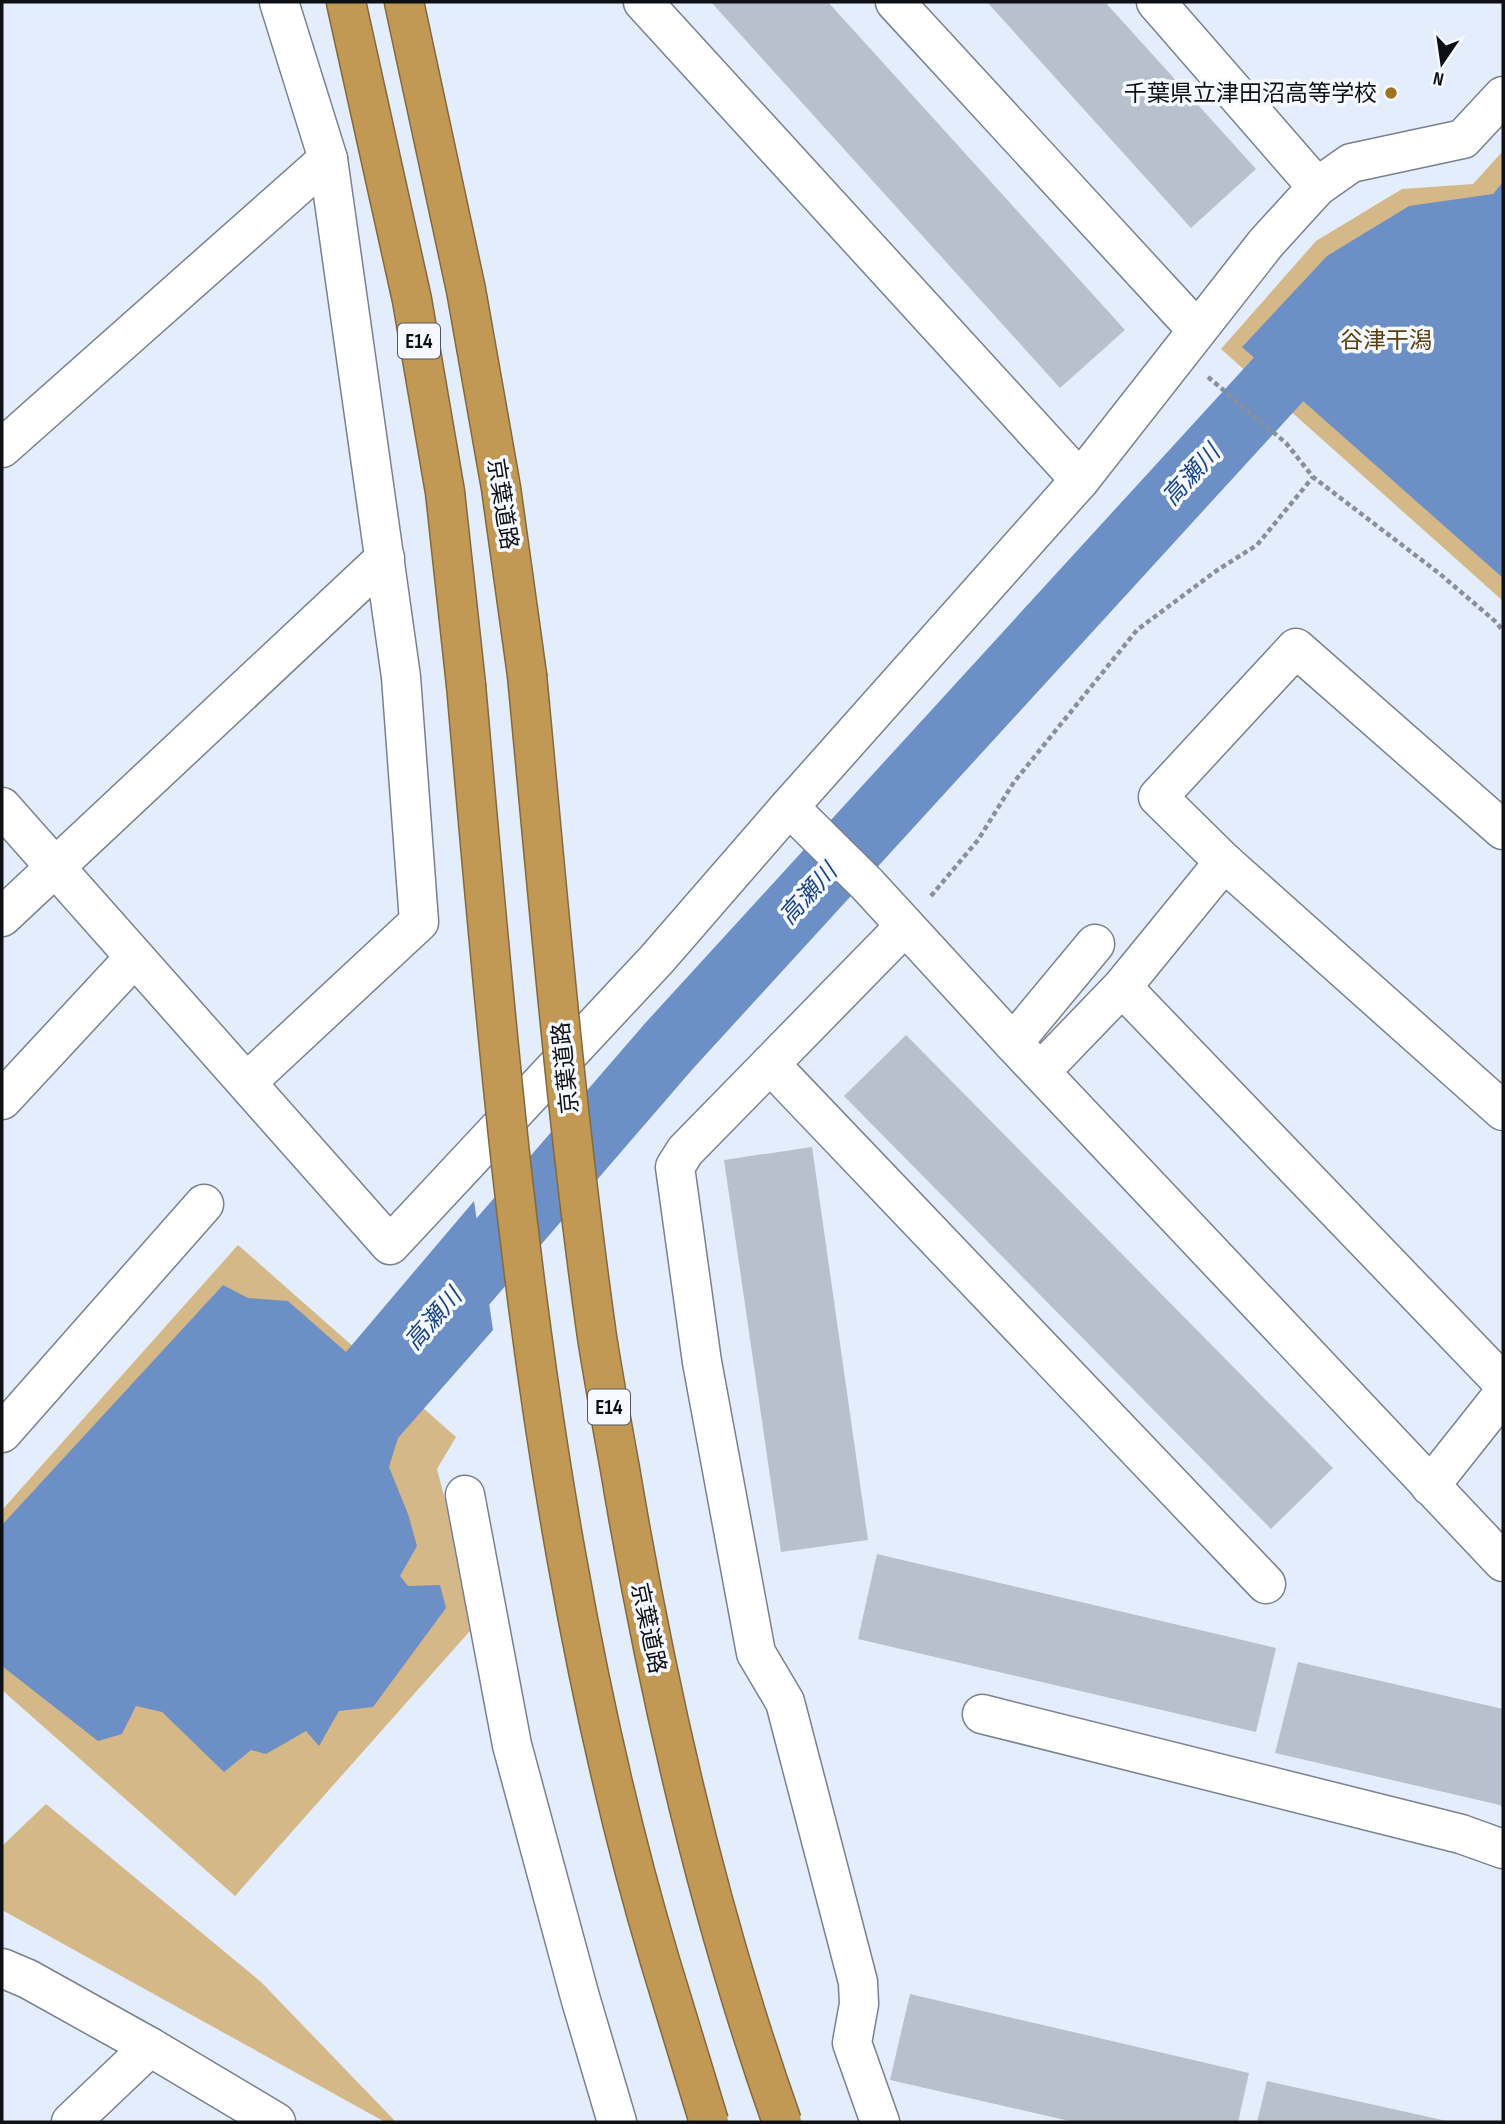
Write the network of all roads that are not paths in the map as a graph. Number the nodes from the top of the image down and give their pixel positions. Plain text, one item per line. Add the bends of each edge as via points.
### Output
1 (279, 2) edge
2 (346, 2) edge
3 (404, 2) edge
4 (643, 2) edge
5 (895, 2) edge
6 (1156, 2) edge
7 (1503, 96) edge
8 (328, 159) junction
9 (1317, 187) junction
10 (1197, 330) junction
11 (2, 448) edge
12 (1080, 480) junction
13 (385, 558) junction
14 (2, 807) edge
15 (797, 814) junction
16 (1503, 830) edge
17 (1224, 862) junction
18 (56, 866) junction
19 (2, 917) edge
20 (905, 926) junction
21 (1095, 944) dead end
22 (134, 958) junction
23 (1122, 987) junction
24 (1013, 1043) junction
25 (770, 1064) junction
26 (1041, 1071) junction
27 (247, 1082) junction
28 (2, 1100) edge
29 (1503, 1111) edge
30 (204, 1204) dead end
31 (1503, 1383) edge
32 (1503, 1394) edge
33 (2, 1433) edge
34 (1430, 1486) junction
35 (465, 1495) dead end
36 (1503, 1562) edge
37 (1266, 1584) dead end
38 (982, 1714) dead end
39 (1503, 1849) edge
40 (2, 1968) edge
41 (150, 2047) junction
42 (71, 2122) edge
43 (276, 2122) edge
44 (617, 2122) edge
45 (709, 2122) edge
46 (782, 2122) edge
47 (880, 2122) edge

1 - 8 street
2 - 45 highway, E14, bridge via 412,300 445,492 502,1089 535,1355 567,1560 605,1750 659,1958
3 - 46 highway, 京葉道路 / E14, bridge via 502,488 527,675 566,1082 598,1339 634,1552 673,1742 725,1942
4 - 12 street
5 - 10 street
6 - 9 street
7 - 9 street via 1463,139 1351,163
8 - 11 street
8 - 13 street
9 - 10 street
10 - 12 street
12 - 15 street
13 - 18 street
13 - 27 street via 401,677 418,922
14 - 18 street
15 - 20 street
15 - 27 street via 390,1245
16 - 17 street via 1296,648 1158,797
17 - 23 street
17 - 29 street
18 - 19 street
18 - 22 street
20 - 24 street
20 - 25 street
21 - 24 street
22 - 27 street
22 - 28 street
23 - 26 street
23 - 31 street
24 - 26 street
25 - 37 street
25 - 47 street via 675,1167 702,1362 756,1653 786,1702 858,1982 852,2043
26 - 34 street
30 - 33 street
32 - 34 street
34 - 36 street
35 - 44 street via 512,1745
38 - 39 street via 1461,1834
40 - 41 street
41 - 42 street
41 - 43 street

